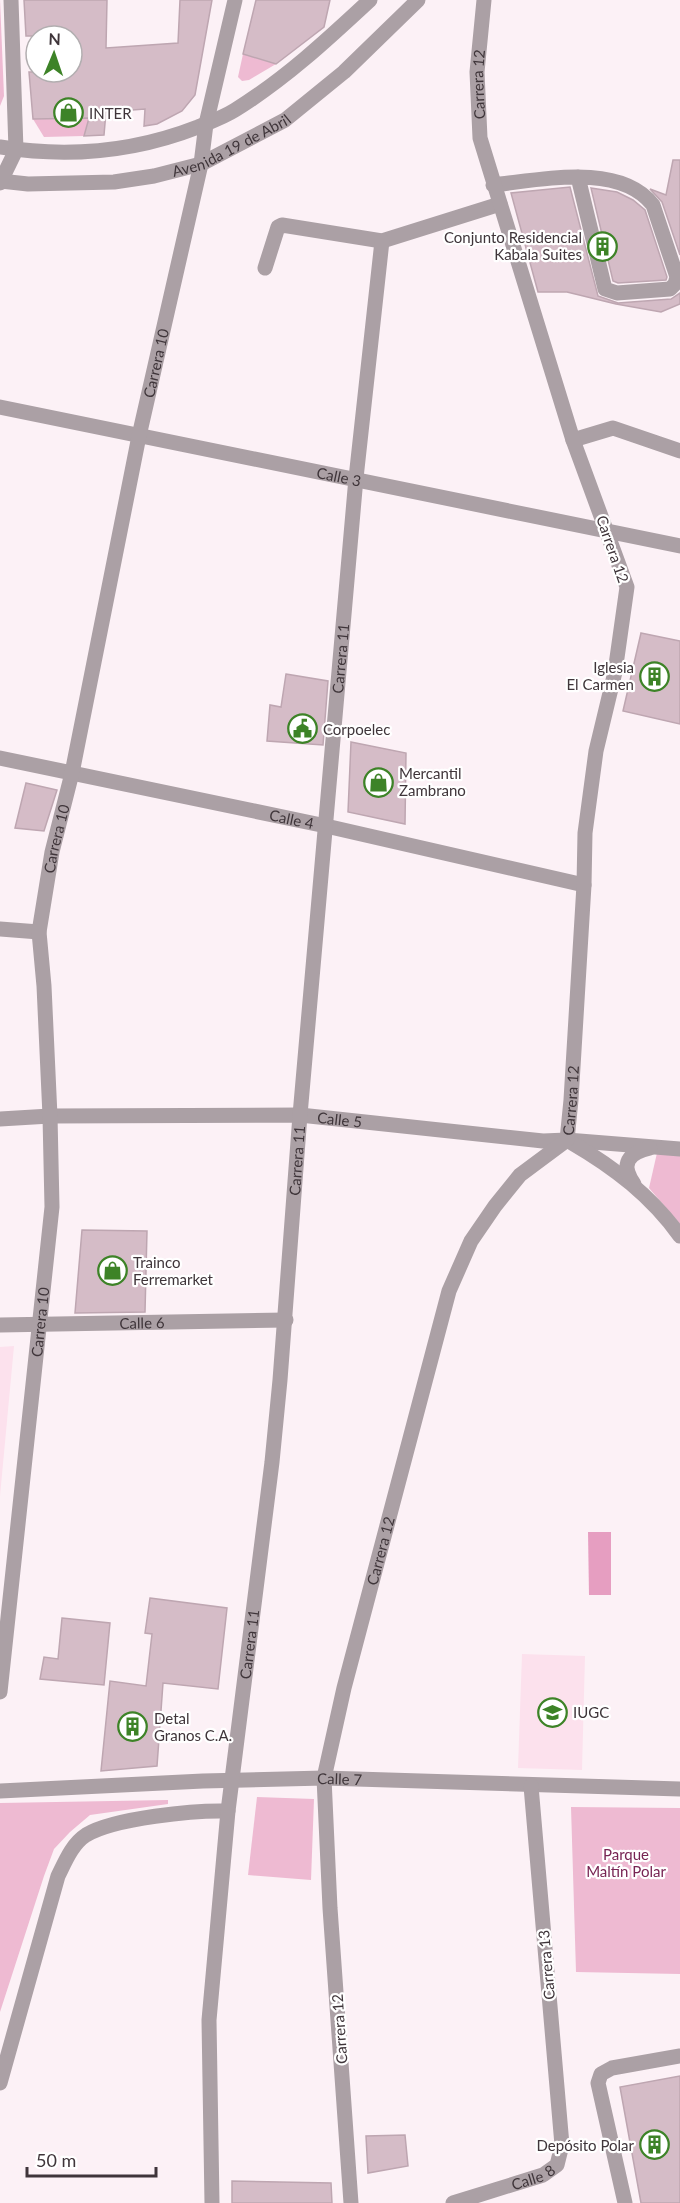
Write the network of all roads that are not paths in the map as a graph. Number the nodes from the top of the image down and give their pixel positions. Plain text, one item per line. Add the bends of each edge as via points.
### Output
1 (11, 0) edge
2 (235, 0) edge
3 (370, 0) edge
4 (418, 0) edge
5 (484, 0) edge
6 (206, 124) junction
7 (0, 147) edge
8 (16, 150) junction
9 (201, 164) junction
10 (578, 177) junction
11 (0, 182) edge
12 (493, 184) junction
13 (500, 204) junction
14 (382, 241) junction
15 (265, 268) dead end
16 (0, 407) edge
17 (139, 436) junction
18 (573, 440) junction
19 (680, 451) edge
20 (356, 478) junction
21 (608, 531) junction
22 (680, 546) edge
23 (0, 758) edge
24 (72, 773) junction
25 (326, 826) junction
26 (584, 885) junction
27 (0, 929) edge
28 (39, 932) junction
29 (300, 1115) junction
30 (50, 1116) junction
31 (0, 1119) edge
32 (567, 1140) junction
33 (657, 1147) junction
34 (680, 1149) edge
35 (635, 1186) junction
36 (680, 1236) edge
37 (286, 1320) junction
38 (39, 1323) junction
39 (0, 1325) edge
40 (0, 1692) edge
41 (324, 1778) junction
42 (232, 1781) junction
43 (531, 1786) junction
44 (680, 1789) edge
45 (0, 1791) edge
46 (228, 1810) junction
47 (680, 2056) edge
48 (0, 2083) edge
49 (562, 2145) joint
50 (212, 2203) edge
51 (351, 2203) edge
52 (453, 2203) edge
53 (625, 2203) edge

1 - 8 street
2 - 6 street, Carrera 10
3 - 6 street, Avenida 19 de Abril via 280,80
4 - 9 street, Avenida 19 de Abril via 344,72 285,120
5 - 12 street, Carrera 12 via 477,100 480,138
6 - 8 street, Avenida 19 de Abril via 139,146 84,152
6 - 9 street, Carrera 10
7 - 8 street, Avenida 19 de Abril
8 - 11 street
9 - 11 street, Avenida 19 de Abril via 114,182
9 - 17 street, Carrera 10
10 - 10 street via 612,179 646,196 653,205 677,277 670,289 618,293 605,289
10 - 12 street
12 - 13 street, Carrera 12
13 - 14 street
13 - 18 street, Carrera 12
14 - 15 street via 282,225
14 - 20 street, Carrera 11
16 - 17 street, Calle 3
17 - 20 street, Calle 3
17 - 24 street, Carrera 10
18 - 19 street via 613,428
18 - 21 street, Carrera 12
20 - 21 street, Calle 3
20 - 25 street, Carrera 11
21 - 22 street, Calle 3
21 - 26 street, Carrera 12 via 627,587 615,672 596,751 585,833
23 - 24 street, Calle 4
24 - 25 street, Calle 4
24 - 28 street, Carrera 10 via 52,852
25 - 26 street, Calle 4
25 - 29 street, Carrera 11
26 - 32 street, Carrera 12
27 - 28 street
28 - 30 street, Carrera 10
29 - 30 street, Calle 5
29 - 32 street, Calle 5 via 543,1141
29 - 37 street, Carrera 11
30 - 31 street, Calle 5
30 - 38 street, Carrera 10 via 52,1206
32 - 33 street, Calle 5
32 - 35 street
32 - 41 street, Carrera 12 via 520,1175 495,1206 471,1241 449,1291 344,1688
33 - 34 street, Calle 5
33 - 35 street via 638,1151 628,1161 627,1172
35 - 36 street
37 - 38 street, Calle 6
37 - 42 street, Carrera 11
38 - 39 street, Calle 6
38 - 40 street, Carrera 10
41 - 42 street, Calle 7
41 - 43 street, Calle 7
41 - 51 street, Carrera 12
42 - 45 street, Calle 7
42 - 46 street, Carrera 11
43 - 44 street, Calle 7
43 - 49 street, Carrera 13
46 - 48 street via 103,1827 85,1836 70,1851 58,1876
46 - 50 street, Carrera 11 via 209,2020
47 - 53 street via 612,2068 601,2074 598,2084
49 - 52 street, Calle 8 via 557,2165 543,2175

